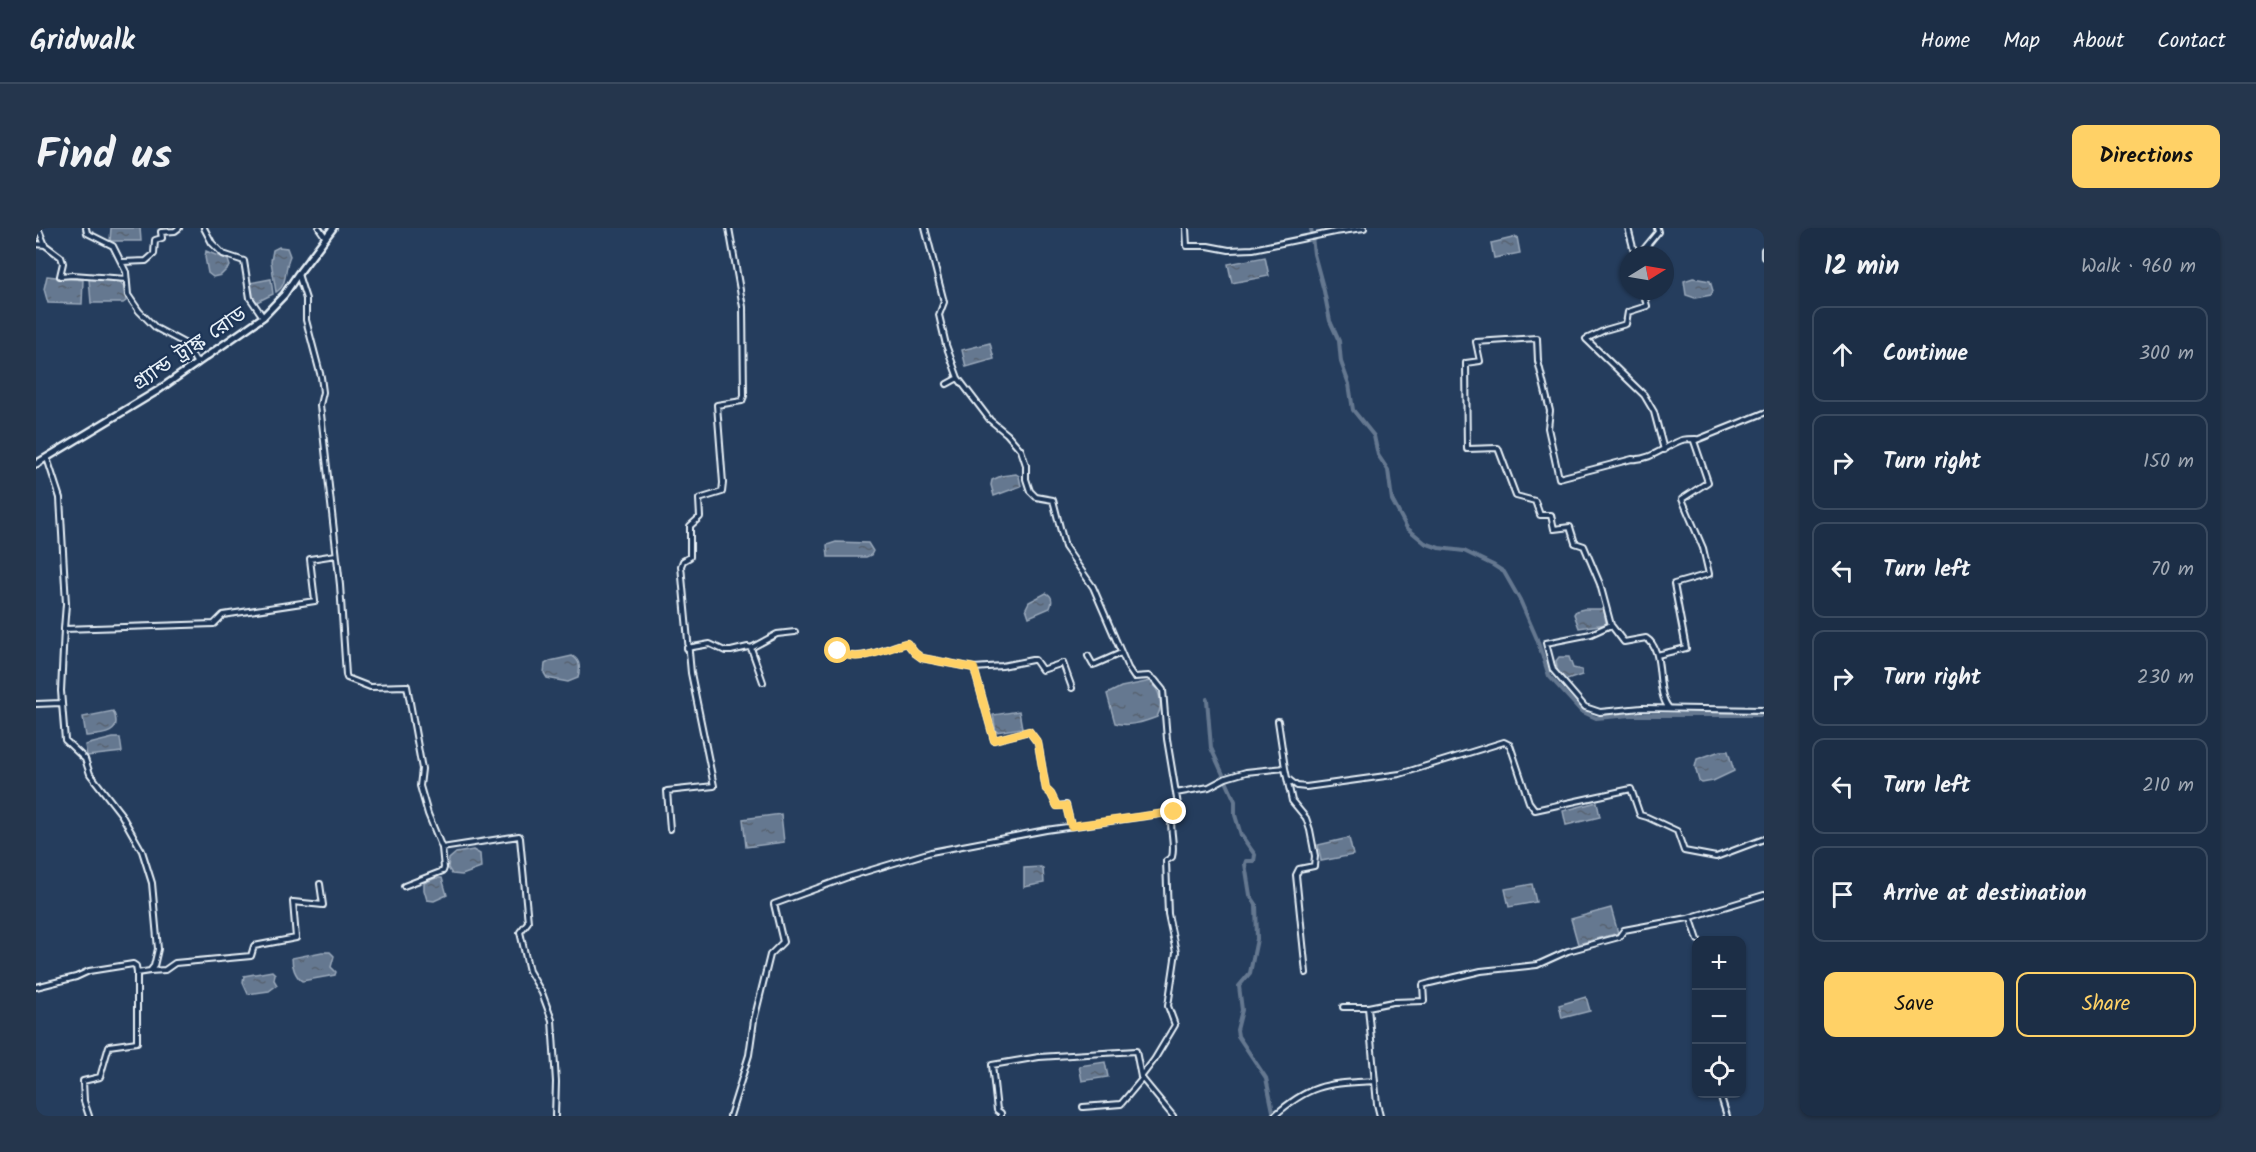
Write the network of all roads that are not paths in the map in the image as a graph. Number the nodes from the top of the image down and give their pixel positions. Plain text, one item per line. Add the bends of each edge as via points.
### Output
1 (38, 228) edge
2 (86, 228) edge
3 (179, 228) edge
4 (204, 228) edge
5 (319, 228) edge
6 (333, 228) edge
7 (729, 228) edge
8 (925, 228) edge
9 (1186, 228) edge
10 (1364, 228) edge
11 (1628, 228) edge
12 (1657, 228) edge
13 (326, 238) junction
14 (36, 244) edge
15 (45, 245) junction
16 (1634, 246) edge
17 (1645, 246) edge
18 (1764, 250) edge
19 (1764, 257) edge
20 (122, 262) junction
21 (298, 274) junction
22 (126, 279) junction
23 (1645, 300) edge
24 (263, 317) junction
25 (196, 364) junction
26 (958, 378) junction
27 (947, 384) dead end
28 (1764, 413) edge
29 (1696, 439) junction
30 (1664, 450) junction
31 (46, 457) junction
32 (36, 464) edge
33 (336, 555) junction
34 (1611, 625) junction
35 (64, 629) junction
36 (795, 633) dead end
37 (687, 648) junction
38 (751, 648) junction
39 (838, 651) dead end
40 (1121, 653) junction
41 (1088, 656) dead end
42 (1657, 656) junction
43 (974, 668) junction
44 (763, 682) dead end
45 (1072, 688) dead end
46 (61, 703) junction
47 (36, 704) edge
48 (1669, 708) junction
49 (1764, 710) edge
50 (1278, 721) dead end
51 (1285, 768) junction
52 (1287, 778) junction
53 (1176, 793) junction
54 (1174, 812) junction
55 (1071, 826) junction
56 (670, 830) dead end
57 (1764, 839) edge
58 (442, 848) junction
59 (320, 884) dead end
60 (404, 886) dead end
61 (1764, 895) edge
62 (1688, 918) junction
63 (1697, 936) edge
64 (150, 971) junction
65 (136, 973) junction
66 (1306, 973) dead end
67 (36, 987) edge
68 (1343, 1007) dead end
69 (1368, 1007) junction
70 (1142, 1078) junction
71 (1375, 1081) junction
72 (1721, 1098) edge
73 (1083, 1107) dead end
74 (1275, 1115) edge
75 (89, 1116) edge
76 (555, 1116) edge
77 (730, 1116) edge
78 (1001, 1116) edge
79 (1173, 1116) edge
80 (1380, 1116) edge
81 (1727, 1116) edge

1 - 15 street
2 - 20 street via 87,233 113,246
3 - 20 street via 161,232 162,238 155,240 154,254 146,261
4 - 24 street via 223,254 244,261 250,298
5 - 13 street
6 - 13 highway, গ্র্যান্ড ট্রাঙ্ক রোড
7 - 37 street via 743,307 744,396 742,401 717,405 722,492 699,499 700,518 690,526 690,557 681,566
8 - 26 street via 944,302 939,315
9 - 10 street via 1187,246 1229,250
11 - 16 street
12 - 17 street via 1658,232
13 - 21 highway, গ্র্যান্ড ট্রাঙ্ক রোড
14 - 15 street
15 - 22 street via 61,257 60,276
18 - 19 street
20 - 22 street
21 - 24 highway, গ্র্যান্ড ট্রাঙ্ক রোড
21 - 33 street via 321,376 320,405
22 - 25 street via 128,295 139,311 156,328 186,344
23 - 30 street via 1647,306 1628,312 1626,324 1586,339 1644,395 1654,412
24 - 25 highway, গ্র্যান্ড ট্রাঙ্ক রোড
25 - 31 highway, গ্র্যান্ড ট্রাঙ্ক রোড
26 - 27 street
26 - 40 street via 990,420 1021,450 1030,491 1036,497 1053,500 1065,547 1093,587
28 - 29 street
29 - 30 street via 1683,440
29 - 42 street via 1708,482 1682,499 1709,574 1674,584 1686,648
30 - 34 street via 1638,460 1558,478 1537,338 1476,342 1480,361 1466,363 1467,449 1498,448 1516,496 1535,501 1540,515 1551,515 1554,529 1570,527 1575,543 1584,546 1600,584
31 - 32 highway, গ্র্যান্ড ট্রাঙ্ক রোড
31 - 35 street via 60,498
33 - 35 street via 310,559 315,602 223,615 214,624
33 - 58 street via 347,678 370,687 407,686 422,769 420,786
34 - 42 street via 1624,642 1641,638 1651,641
34 - 48 street via 1591,634 1546,643 1553,670 1585,707 1600,712
35 - 46 street
36 - 38 street via 777,634
37 - 38 street via 710,644 725,651
37 - 56 street via 714,786 667,790
38 - 44 street
39 - 43 street via 850,657 907,643 922,658
40 - 41 street via 1093,665
40 - 53 street via 1134,677 1149,676 1163,690
42 - 48 street via 1664,702
43 - 45 street via 1035,660 1042,670 1063,663
43 - 55 street via 994,740 1029,731 1038,743 1046,789 1057,806 1066,806
46 - 47 street
46 - 64 street via 65,740 85,759 90,774 121,814 142,851 152,883 158,949
48 - 49 street
50 - 51 street
51 - 52 street
51 - 53 street via 1246,772 1209,787
52 - 57 street via 1306,787 1400,774 1504,742 1510,745 1534,810 1631,789 1640,815 1677,831 1683,851 1716,857
52 - 66 street via 1292,801 1310,830 1315,856 1314,866 1299,869 1296,875
53 - 54 street via 1178,805
54 - 55 street
54 - 70 street via 1174,849 1166,861 1168,914 1176,952 1168,1006 1175,1025
55 - 77 street via 931,852 774,904 783,942 770,955 749,1055
58 - 60 street via 442,871
58 - 76 street via 520,838 528,922 520,932 529,971 552,1020
59 - 64 street via 323,905 292,902 296,938 254,946 251,956 175,963 165,970
61 - 62 street
62 - 63 street
62 - 69 street via 1624,930 1619,937 1568,951 1537,965 1430,982 1423,985 1424,1001
64 - 65 street
65 - 67 street via 133,964 111,967
65 - 75 street via 137,1042 109,1046 100,1077 83,1081
68 - 69 street
69 - 71 street
70 - 73 street via 1121,1104
70 - 78 street via 1136,1051 1039,1057 993,1065 997,1110
70 - 79 street
71 - 74 street via 1323,1085 1297,1096
71 - 80 street
72 - 81 street

